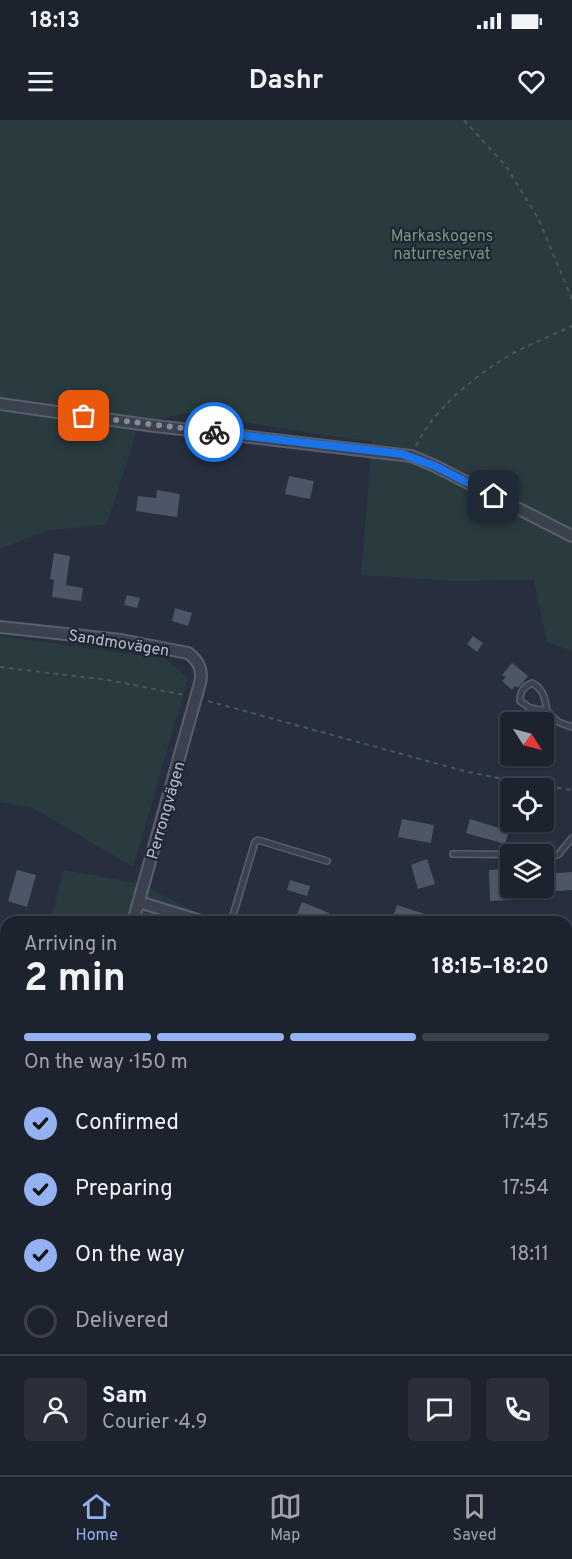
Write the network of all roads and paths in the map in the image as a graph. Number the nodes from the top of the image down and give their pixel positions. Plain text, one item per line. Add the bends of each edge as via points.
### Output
1 (464, 120) edge
2 (572, 299) edge
3 (572, 326) edge
4 (0, 404) edge
5 (411, 456) junction
6 (572, 536) edge
7 (0, 627) edge
8 (0, 667) edge
9 (196, 698) junction
10 (547, 711) junction
11 (572, 727) edge
12 (572, 790) edge
13 (572, 838) edge
14 (453, 854) dead end
15 (327, 861) dead end
16 (139, 902) junction
17 (135, 916) edge
18 (184, 916) edge
19 (233, 916) edge

1 - 2 path via 506,166 553,251
3 - 5 path via 502,360 453,396 420,437
4 - 5 street
5 - 6 street
7 - 9 street, Sandmovägen via 121,640 188,653 202,674
8 - 9 path via 108,680
9 - 12 path via 464,771
9 - 16 street, Perrongvägen
10 - 10 lane via 530,708 520,701 525,686 532,683 540,687
10 - 11 lane via 558,722
13 - 14 lane via 558,855
15 - 19 lane via 258,840
16 - 17 street, Perrongvägen
16 - 18 street

